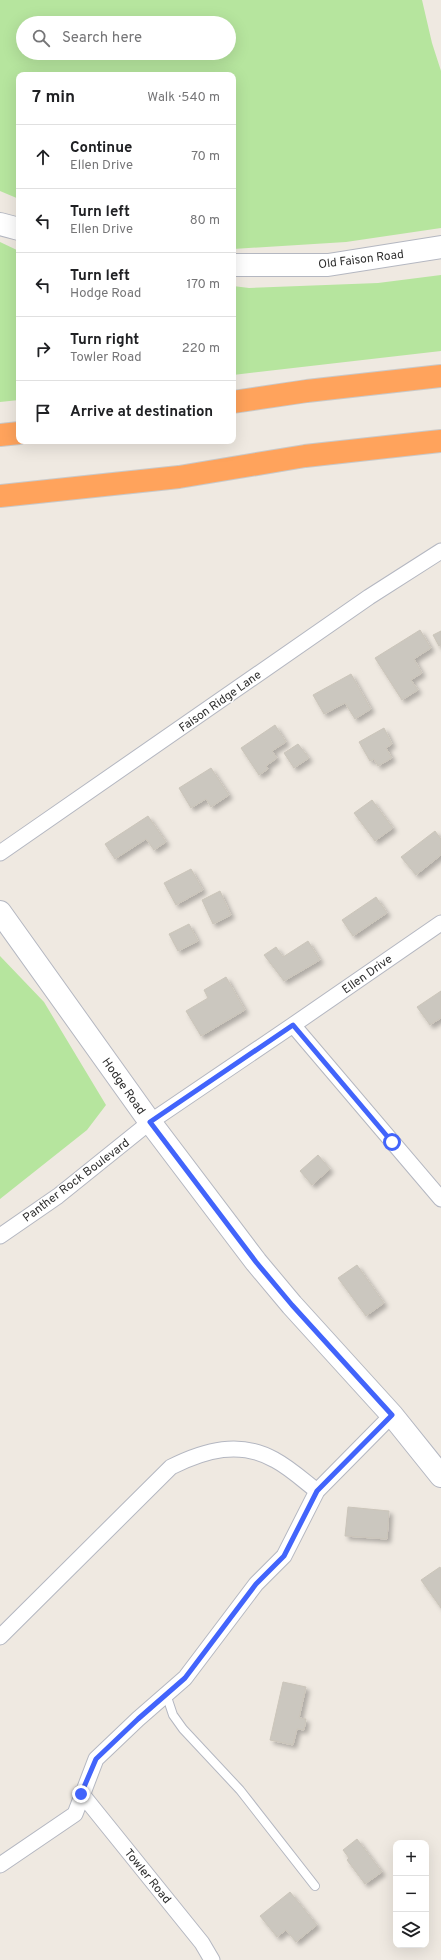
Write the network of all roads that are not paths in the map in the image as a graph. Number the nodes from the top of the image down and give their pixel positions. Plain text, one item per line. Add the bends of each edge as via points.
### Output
1 (0, 224) edge
2 (16, 227) edge
3 (441, 247) edge
4 (236, 265) edge
5 (441, 376) edge
6 (236, 402) edge
7 (16, 433) edge
8 (0, 435) edge
9 (441, 441) edge
10 (0, 496) edge
11 (441, 551) edge
12 (0, 853) edge
13 (0, 912) edge
14 (441, 923) edge
15 (293, 1025) junction
16 (150, 1122) junction
17 (441, 1199) edge
18 (0, 1236) edge
19 (392, 1415) junction
20 (441, 1476) edge
21 (317, 1491) junction
22 (0, 1638) edge
23 (166, 1694) junction
24 (81, 1794) junction
25 (0, 1865) edge
26 (314, 1886) dead end
27 (212, 1960) edge

1 - 2 main road
3 - 4 main road, Old Faison Road via 328,265
5 - 6 highway
7 - 8 highway
9 - 10 highway via 305,456 178,477
11 - 12 street, Faison Ridge Lane via 369,597
13 - 16 main road, Hodge Road
14 - 15 street, Ellen Drive
15 - 16 street, Ellen Drive
15 - 17 street
16 - 18 street, Panther Rock Boulevard via 58,1196
16 - 19 main road, Hodge Road via 256,1262
19 - 20 main road, Hodge Road
19 - 21 street
21 - 22 street via 275,1460 247,1449 216,1450 170,1467
21 - 23 street via 284,1556 256,1584 185,1678
23 - 24 street via 96,1759
23 - 26 lane via 173,1715 183,1729 240,1790
24 - 25 street via 75,1814
24 - 27 street, Towler Road via 202,1943

